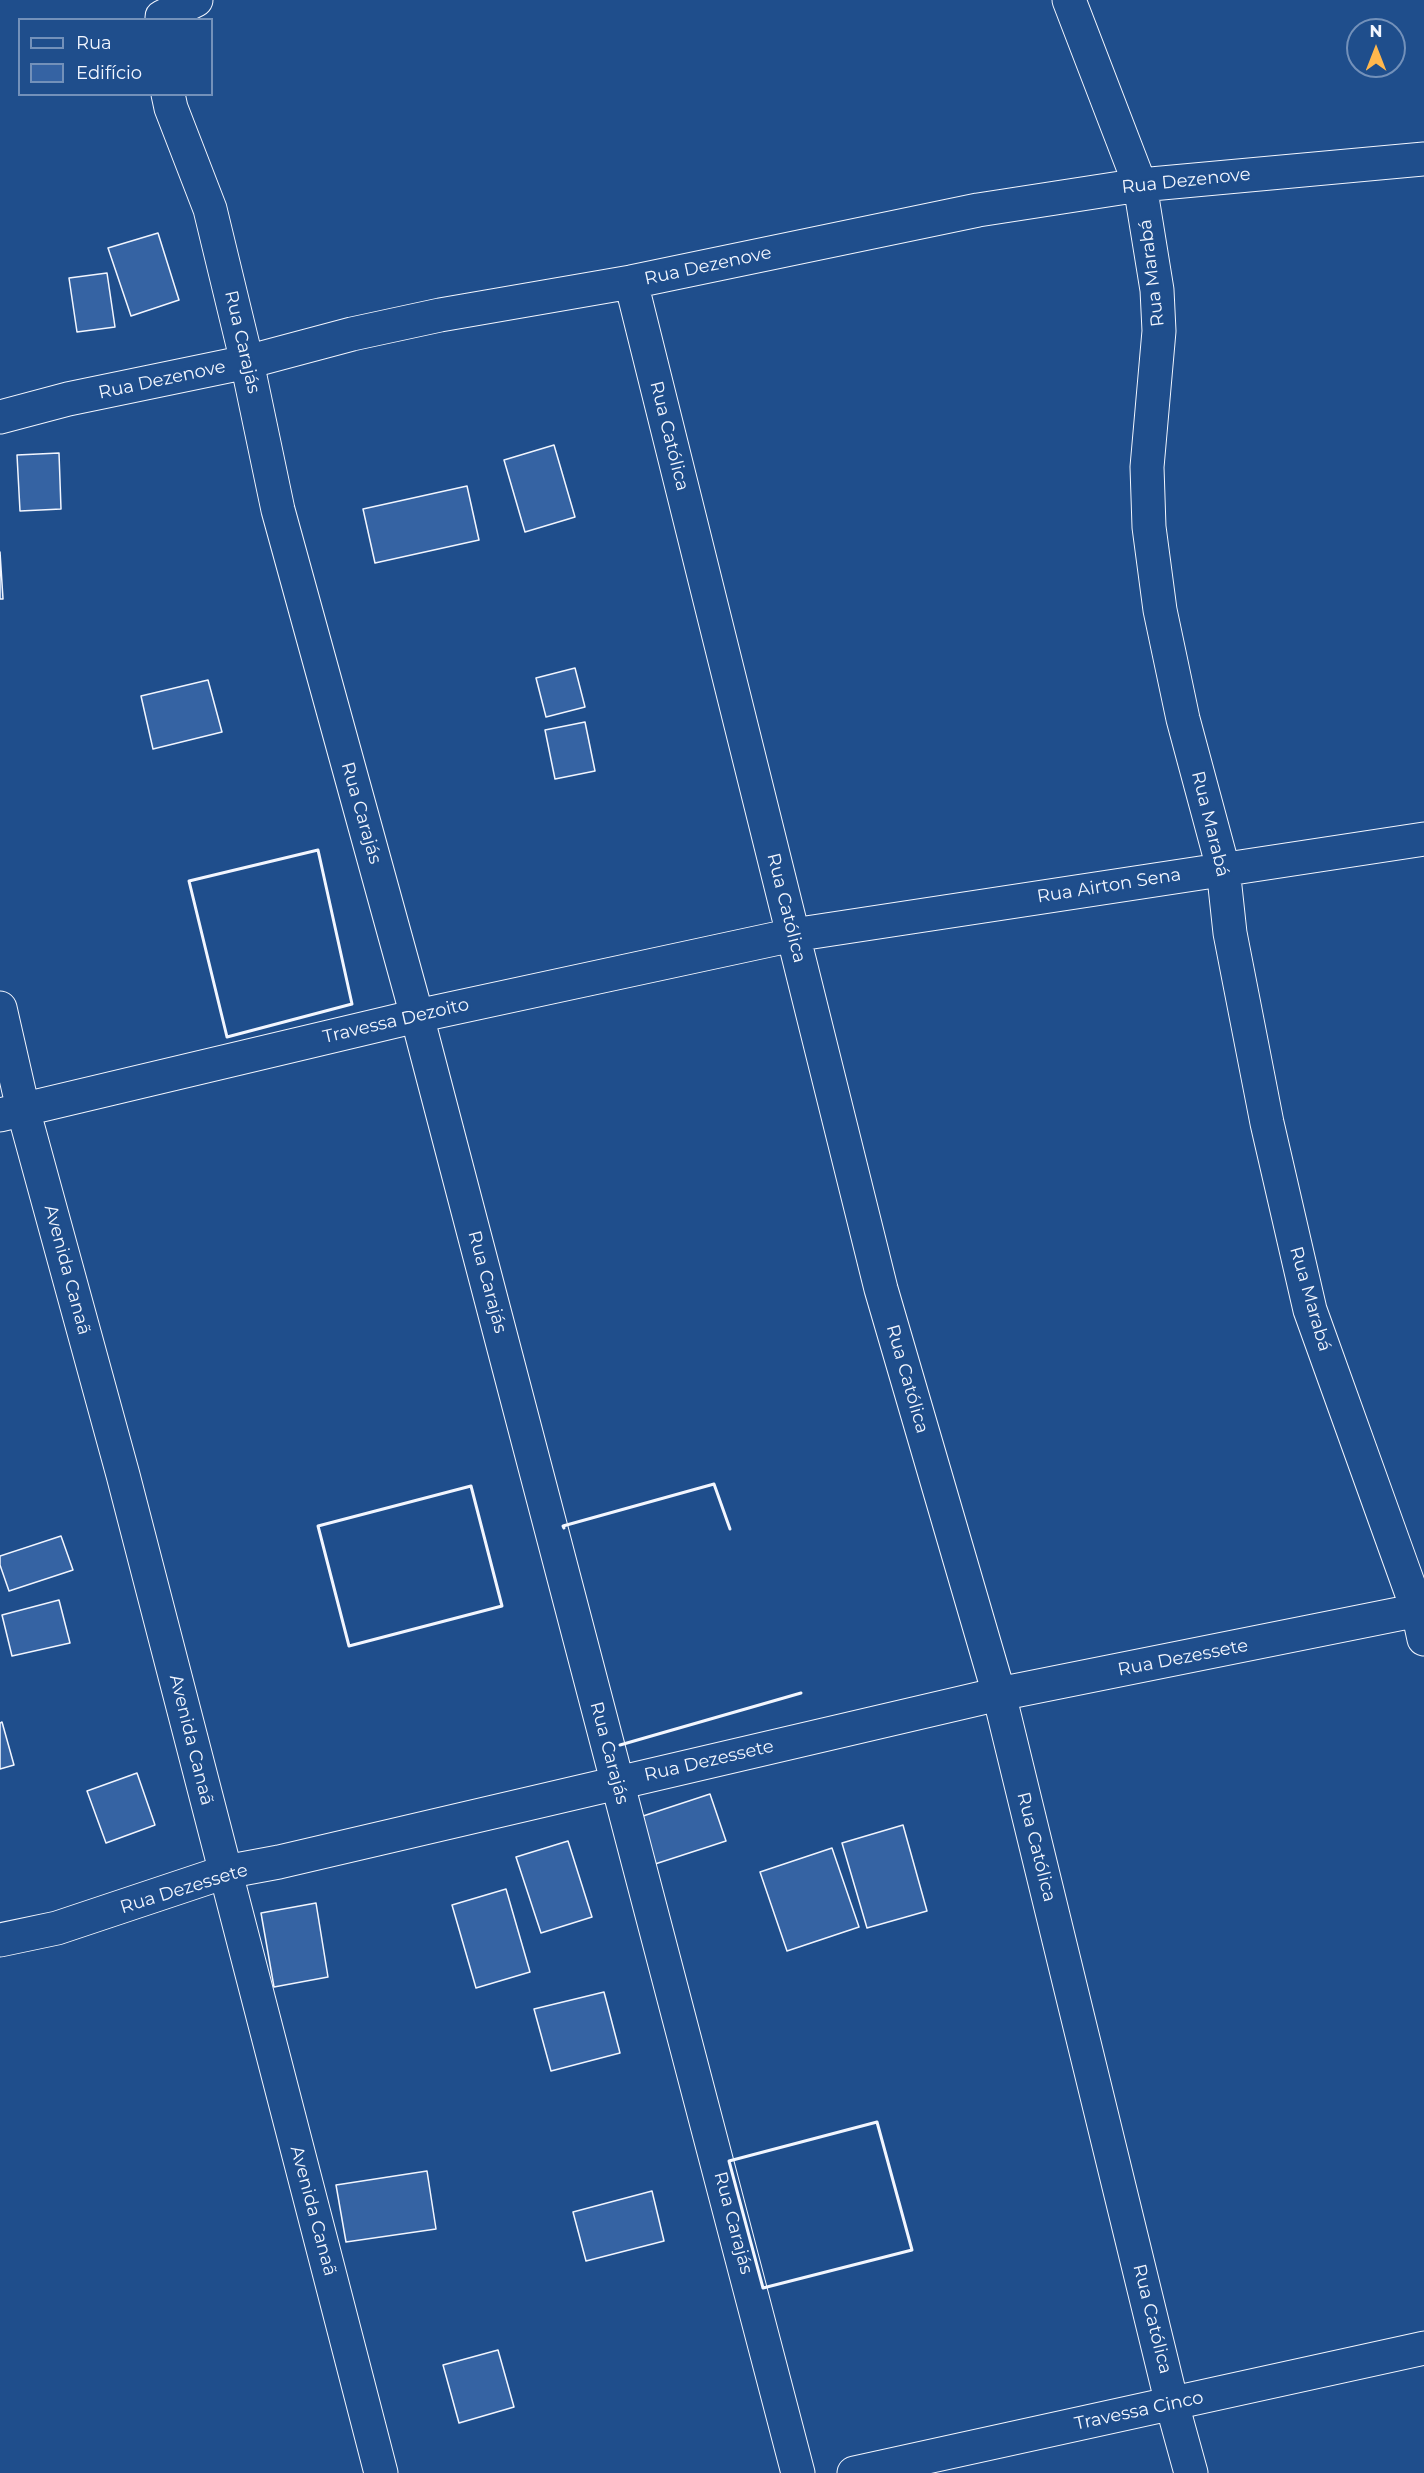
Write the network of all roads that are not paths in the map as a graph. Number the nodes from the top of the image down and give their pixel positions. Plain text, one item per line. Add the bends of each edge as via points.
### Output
1 (196, 0) edge
2 (1069, 0) edge
3 (162, 18) edge
4 (168, 96) edge
5 (1424, 159) edge
6 (1140, 185) junction
7 (631, 282) junction
8 (247, 362) junction
9 (0, 417) edge
10 (1424, 839) edge
11 (1223, 868) junction
12 (793, 935) junction
13 (0, 1008) edge
14 (417, 1016) junction
15 (12, 1112) edge
16 (1422, 1620) edge
17 (999, 1694) junction
18 (617, 1781) junction
19 (225, 1872) junction
20 (0, 1940) edge
21 (1424, 2349) edge
22 (1172, 2404) junction
23 (381, 2473) edge
24 (798, 2473) edge
25 (854, 2473) edge
26 (1191, 2473) edge

1 - 3 street
2 - 6 street, Rua Marabá
4 - 8 street, Rua Carajás via 210,209
5 - 6 street, Rua Dezenove
6 - 7 street, Rua Dezenove via 978,210
6 - 11 street, Rua Marabá via 1157,290 1159,331 1147,467 1149,527 1160,610
7 - 8 street, Rua Dezenove via 440,315
7 - 12 street, Rua Católica
8 - 9 street, Rua Dezenove
8 - 14 street, Rua Carajás via 278,510
10 - 11 street, Rua Airton Sena
11 - 12 street, Rua Airton Sena
11 - 16 street, Rua Marabá via 1230,933 1265,1112 1310,1311
12 - 14 street, Travessa Dezoito
12 - 17 street, Rua Católica via 881,1289
13 - 15 street, Avenida Canaã
14 - 15 street, Travessa Dezoito
14 - 18 street, Rua Carajás
15 - 19 street, Avenida Canaã via 123,1474
16 - 17 street, Rua Dezessete
17 - 18 street, Rua Dezessete
17 - 22 street, Rua Católica
18 - 19 street, Rua Dezessete
18 - 24 street, Rua Carajás
19 - 20 street, Rua Dezessete via 57,1928
19 - 23 street, Avenida Canaã
21 - 22 street, Travessa Cinco
22 - 25 street, Travessa Cinco
22 - 26 street, Rua Católica

